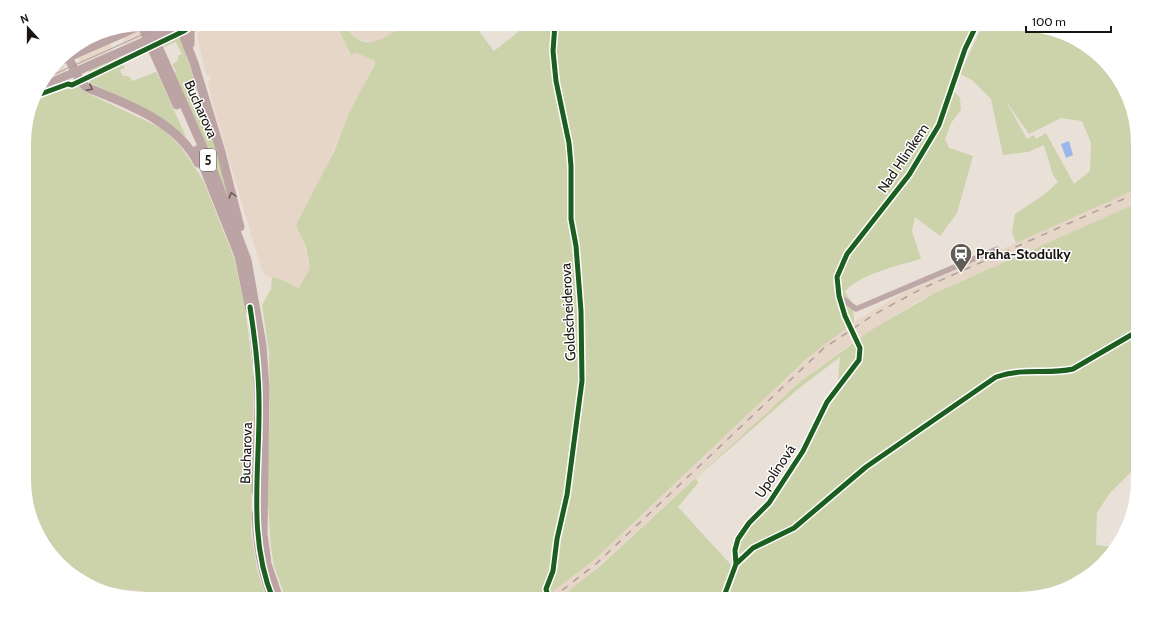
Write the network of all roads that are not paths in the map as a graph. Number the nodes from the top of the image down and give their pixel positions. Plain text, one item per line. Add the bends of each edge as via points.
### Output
1 (145, 31) edge
2 (151, 31) edge
3 (167, 31) edge
4 (183, 31) edge
5 (192, 31) edge
6 (554, 31) edge
7 (974, 31) edge
8 (125, 32) edge
9 (104, 42) junction
10 (94, 43) edge
11 (81, 50) edge
12 (69, 59) edge
13 (194, 63) junction
14 (75, 72) junction
15 (168, 76) junction
16 (48, 84) edge
17 (208, 177) junction
18 (243, 246) junction
19 (997, 248) dead end
20 (249, 285) junction
21 (253, 306) junction
22 (859, 360) dead end
23 (270, 592) edge
24 (277, 592) edge
25 (547, 592) edge
26 (726, 592) edge

1 - 15 main road, 5
2 - 15 main road, 5
3 - 14 main road
4 - 13 main road
5 - 13 main road via 190,38
6 - 25 street, Goldscheiderova via 553,51 556,81 569,143 571,166 571,219 576,246 581,311 582,366 581,396 567,495
7 - 19 street, Nad Hliníkem via 962,55 939,125 909,176 848,254 837,277 839,296 856,309
8 - 9 main road
9 - 10 main road
9 - 11 main road
12 - 14 main road
18 -> 13 main road via 235,205
14 - 16 main road
14 -> 17 main road via 86,87 166,125 185,144
15 - 17 main road, Bucharova / 5
15 - 18 main road, Bucharova / 5 via 212,168
17 - 20 main road, Bucharova / 5
18 - 20 main road, Bucharova / 5
20 - 21 main road, Bucharova / 5
21 - 23 main road, Bucharova / 5 via 259,379 257,532 262,569
21 - 24 main road, Bucharova / 5 via 262,345 265,389 263,534 267,564
22 - 26 street, Upolínová via 830,398 803,451 769,503 749,523 738,539 735,550 736,564

